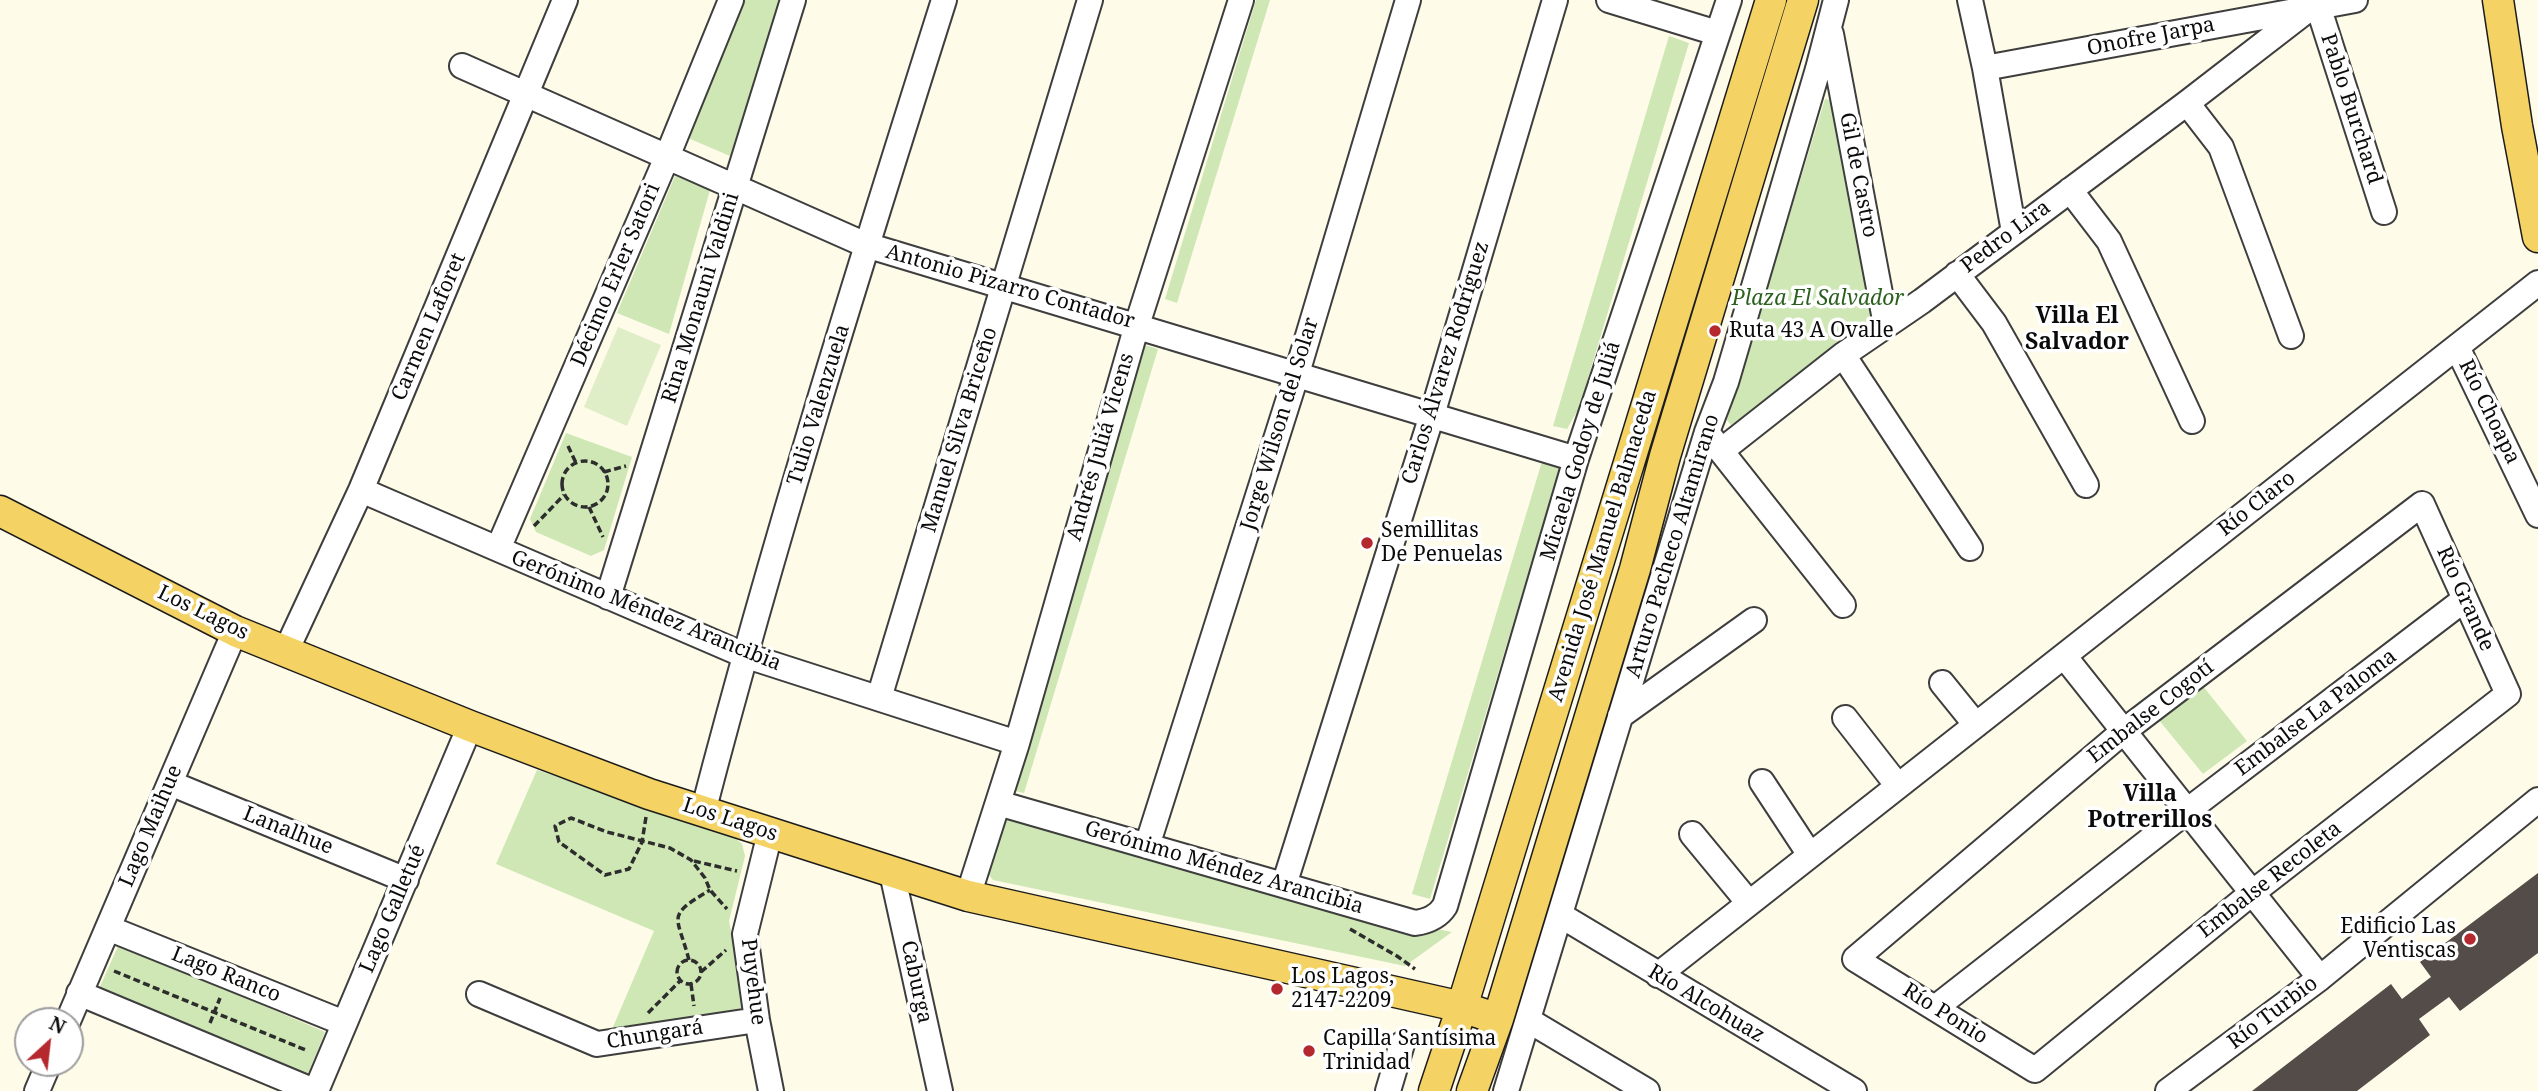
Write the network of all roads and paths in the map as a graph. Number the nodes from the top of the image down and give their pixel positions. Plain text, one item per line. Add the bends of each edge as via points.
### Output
1 (565, 0) edge
2 (731, 0) edge
3 (793, 0) edge
4 (944, 0) edge
5 (1090, 0) edge
6 (1241, 0) edge
7 (1408, 0) edge
8 (1555, 0) edge
9 (1609, 0) edge
10 (1728, 0) edge
11 (1752, 0) edge
12 (1771, 0) edge
13 (1803, 0) edge
14 (1836, 0) edge
15 (1970, 0) edge
16 (2354, 0) edge
17 (2498, 0) edge
18 (2314, 7) junction
19 (1825, 13) edge
20 (1717, 33) junction
21 (462, 66) dead end
22 (1985, 68) junction
23 (526, 94) junction
24 (1773, 97) junction
25 (2187, 103) junction
26 (2528, 124) edge
27 (1723, 154) junction
28 (667, 157) junction
29 (735, 187) junction
30 (2070, 190) junction
31 (2384, 212) dead end
32 (2014, 232) junction
33 (2537, 233) edge
34 (866, 245) junction
35 (1957, 274) junction
36 (2538, 283) edge
37 (1003, 285) junction
38 (1137, 325) junction
39 (1886, 325) junction
40 (2291, 336) dead end
41 (2458, 346) junction
42 (1843, 355) junction
43 (1297, 373) junction
44 (1432, 415) junction
45 (2192, 421) dead end
46 (1714, 441) junction
47 (1576, 459) junction
48 (607, 479) joint
49 (2086, 485) dead end
50 (361, 490) junction
51 (2422, 504) joint
52 (0, 511) edge
53 (2538, 515) edge
54 (1970, 548) dead end
55 (498, 549) junction
56 (608, 597) junction
57 (2465, 599) junction
58 (1843, 605) dead end
59 (1754, 620) dead end
60 (235, 631) junction
61 (286, 651) junction
62 (744, 656) junction
63 (2064, 656) junction
64 (1942, 683) dead end
65 (2508, 694) joint
66 (879, 698) junction
67 (1620, 716) junction
68 (1845, 718) dead end
69 (1976, 724) junction
70 (470, 726) junction
71 (2124, 731) junction
72 (1017, 743) junction
73 (1762, 782) dead end
74 (170, 783) junction
75 (1898, 786) junction
76 (649, 794) junction
77 (2538, 800) edge
78 (998, 803) junction
79 (2187, 811) junction
80 (702, 812) junction
81 (1692, 834) dead end
82 (642, 842) junction
83 (767, 846) junction
84 (1147, 846) junction
85 (1810, 855) junction
86 (691, 860) junction
87 (892, 873) junction
88 (406, 880) junction
89 (1284, 885) junction
90 (710, 890) junction
91 (2252, 893) junction
92 (968, 896) junction
93 (1324, 896) junction
94 (1749, 903) junction
95 (1445, 906) joint
96 (726, 915) dead end
97 (1560, 915) junction
98 (108, 928) junction
99 (1855, 958) joint
100 (689, 960) junction
101 (93, 962) junction
102 (1658, 975) junction
103 (229, 976) junction
104 (2320, 978) junction
105 (681, 980) junction
106 (79, 993) junction
107 (479, 994) dead end
108 (1433, 1000) junction
109 (74, 1007) edge
110 (1462, 1007) junction
111 (1935, 1008) junction
112 (1498, 1019) junction
113 (757, 1020) junction
114 (1528, 1020) junction
115 (344, 1023) junction
116 (620, 1040) junction
117 (201, 1044) junction
118 (1402, 1045) dead end
119 (328, 1060) junction
120 (2035, 1070) joint
121 (315, 1091) edge
122 (771, 1091) edge
123 (940, 1091) edge
124 (1388, 1091) edge
125 (1434, 1091) edge
126 (1472, 1091) edge
127 (1506, 1091) edge
128 (1647, 1091) edge
129 (1854, 1091) edge
130 (2168, 1091) edge

1 - 23 street, Carmen Laforet
2 - 28 street, Décimo Erler Satori
3 - 29 street, Rina Monauni Valdini
4 - 34 street, Tulio Valenzuela
5 - 37 street, Manuel Silva Briceño
6 - 38 street, Andrés Juliá Vicens
7 - 43 street, Jorge Wilson del Solar
8 - 44 street, Carlos Álvarez Rodríguez
9 - 20 street
10 - 20 street, Micaela Godoy de Juliá
11 - 27 main road via 1735,69
12 - 27 main road, Avenida José Manuel Balmaceda
13 - 24 main road, Avenida José Manuel Balmaceda
14 - 19 street, Arturo Pacheco Altamirano
15 - 22 street
16 - 18 street, Pedro Lira
17 - 26 main road
18 - 22 street, Onofre Jarpa
18 - 25 street, Pedro Lira
18 - 31 street, Pablo Burchard
19 - 24 main road
19 - 39 street, Gil de Castro
19 - 46 street, Arturo Pacheco Altamirano via 1818,69 1734,356
20 - 47 street, Micaela Godoy de Juliá
21 - 23 street, Antonio Pizarro Contador
22 - 32 street
23 - 28 street, Antonio Pizarro Contador
23 - 50 street, Carmen Laforet
24 - 112 main road, Avenida José Manuel Balmaceda
25 - 30 street, Pedro Lira
25 - 40 street via 2221,147
26 - 33 main road
27 - 110 main road, Avenida José Manuel Balmaceda
28 - 29 street, Antonio Pizarro Contador
28 - 55 street, Décimo Erler Satori
29 - 34 street, Antonio Pizarro Contador
29 - 56 street, Rina Monauni Valdini
30 - 32 street, Pedro Lira
30 - 45 street via 2109,241
32 - 35 street, Pedro Lira
34 - 37 street, Antonio Pizarro Contador
34 - 62 street, Tulio Valenzuela
35 - 39 street, Pedro Lira
35 - 49 street via 1994,323
36 - 41 street, Río Claro
37 - 38 street, Antonio Pizarro Contador
37 - 66 street, Manuel Silva Briceño
38 - 43 street, Antonio Pizarro Contador
38 - 72 street, Andrés Juliá Vicens
39 - 42 street, Pedro Lira
41 - 53 street, Río Choapa
41 - 63 street, Río Claro
42 - 46 street, Pedro Lira
42 - 54 street
43 - 44 street, Antonio Pizarro Contador
43 - 84 street, Jorge Wilson del Solar
44 - 47 street, Antonio Pizarro Contador
44 - 89 street, Carlos Álvarez Rodríguez
46 - 58 street
46 - 67 street, Arturo Pacheco Altamirano
47 - 95 street, Micaela Godoy de Juliá
48 - 48 path via 599,466 584,461 564,473 562,488 569,501 589,507 606,494
50 - 55 street, Gerónimo Méndez Arancibia
50 - 61 street, Carmen Laforet
51 - 57 street, Río Grande
51 - 71 street, Embalse Cogotí
52 - 60 main road, Los Lagos
55 - 56 street, Gerónimo Méndez Arancibia
56 - 62 street, Gerónimo Méndez Arancibia
57 - 65 street, Río Grande
57 - 79 street, Embalse La Paloma
59 - 67 street
60 - 61 main road, Los Lagos
60 - 74 street, Lago Maihue
61 - 70 main road, Los Lagos
62 - 66 street, Gerónimo Méndez Arancibia
62 - 80 street, Tulio Valenzuela
63 - 69 street, Río Claro
63 - 71 street
64 - 69 street
65 - 91 street, Embalse Recoleta
66 - 72 street, Gerónimo Méndez Arancibia
67 - 97 street, Arturo Pacheco Altamirano
68 - 75 street
69 - 75 street, Río Claro
70 - 76 main road, Los Lagos
70 - 88 street, Lago Galletué
71 - 79 street
71 - 99 street, Embalse Cogotí
72 - 78 street, Andrés Juliá Vicens
73 - 85 street
74 - 88 street, Lanalhue
74 - 98 street, Lago Maihue
75 - 85 street, Río Claro
76 - 80 main road, Los Lagos
76 - 82 path
77 - 104 street, Río Turbio
78 - 84 street, Gerónimo Méndez Arancibia
78 - 92 street, Andrés Juliá Vicens
79 - 91 street
79 - 111 street, Embalse La Paloma
80 - 83 main road, Los Lagos
81 - 94 street
82 - 82 path via 629,869 605,875 559,842 555,826 571,818
82 - 86 path via 670,848
83 - 86 path via 741,872
83 - 87 main road, Los Lagos
83 - 113 street, Puyehue via 745,934
84 - 89 street, Gerónimo Méndez Arancibia
85 - 94 street, Río Claro
86 - 90 path
87 - 92 main road, Los Lagos
87 - 123 street, Caburga
88 - 115 street, Lago Galletué
89 - 93 street, Gerónimo Méndez Arancibia
90 - 96 path via 727,908
90 - 100 path via 678,913
91 - 104 street
91 - 120 street, Embalse Recoleta
92 - 108 main road, Los Lagos
93 - 95 street, Gerónimo Méndez Arancibia via 1415,923 1433,918
93 - 108 path via 1342,925 1423,975
94 - 102 street, Río Claro
97 - 102 street, Río Alcohuaz
97 - 114 street, Arturo Pacheco Altamirano
98 - 101 street, Lago Maihue
98 - 103 street, Lago Ranco
99 - 111 street, Río Ponio
100 - 105 path via 678,970
100 - 105 path via 699,966 699,978 691,984
101 - 106 street, Lago Maihue
101 - 119 path
102 - 129 street, Río Alcohuaz
103 - 115 street, Lago Ranco
103 - 117 path
104 - 130 street, Río Turbio
105 - 116 path
106 - 109 street, Lago Maihue
106 - 117 street
107 - 116 street, Chungará via 586,1041
108 - 110 main road, Los Lagos
110 - 112 main road, Los Lagos
110 - 125 main road, Avenida José Manuel Balmaceda
111 - 120 street, Río Ponio
112 - 126 main road, Avenida José Manuel Balmaceda
113 - 116 street, Chungará
113 - 122 street, Puyehue
114 - 127 street, Arturo Pacheco Altamirano
114 - 128 street
115 - 119 street, Lago Galletué
117 - 121 street
118 - 124 street
119 - 121 street, Lago Galletué

